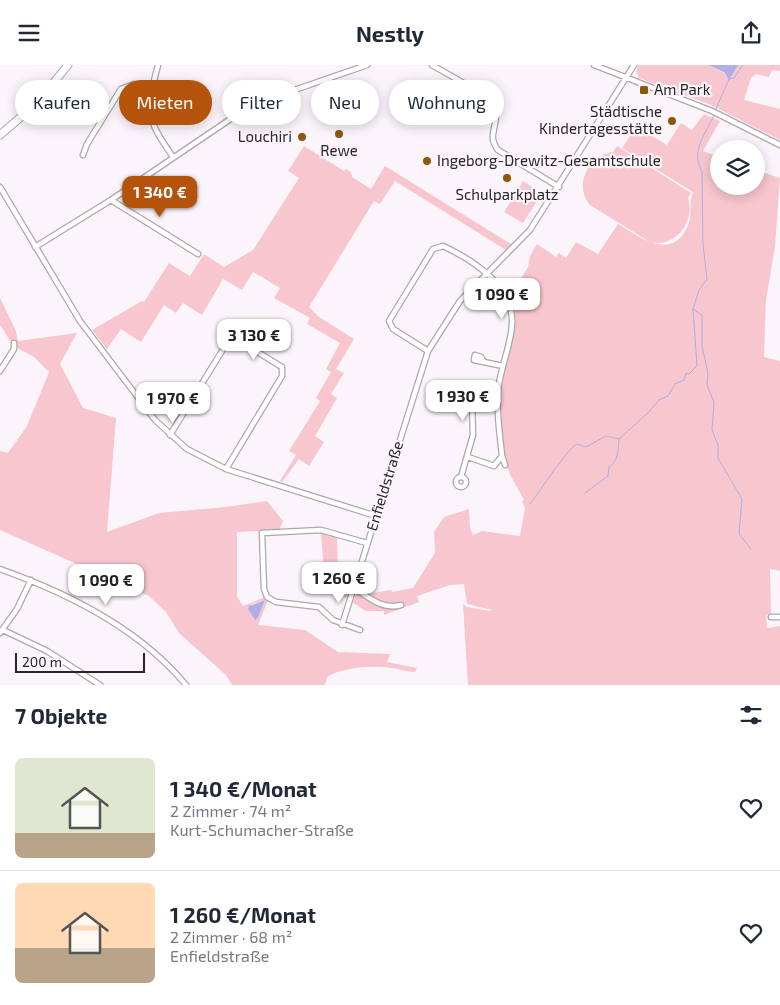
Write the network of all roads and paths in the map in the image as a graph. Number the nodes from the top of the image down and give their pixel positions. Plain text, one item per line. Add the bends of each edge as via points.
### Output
1 (68, 65) edge
2 (158, 65) edge
3 (367, 65) edge
4 (432, 65) edge
5 (594, 65) edge
6 (634, 65) edge
7 (626, 78) junction
8 (154, 80) edge
9 (119, 94) edge
10 (153, 125) edge
11 (0, 135) edge
12 (780, 145) edge
13 (83, 155) dead end
14 (173, 157) junction
15 (0, 187) edge
16 (559, 187) junction
17 (111, 200) junction
18 (35, 247) junction
19 (198, 253) dead end
20 (488, 274) junction
21 (14, 343) dead end
22 (428, 351) junction
23 (484, 362) dead end
24 (503, 366) junction
25 (0, 371) edge
26 (498, 400) junction
27 (170, 435) junction
28 (502, 456) junction
29 (468, 457) junction
30 (505, 465) dead end
31 (226, 469) junction
32 (461, 477) dead end
33 (376, 516) junction
34 (367, 543) junction
35 (0, 569) edge
36 (31, 580) junction
37 (354, 588) junction
38 (401, 605) dead end
39 (771, 617) dead end
40 (780, 617) edge
41 (342, 625) junction
42 (360, 630) dead end
43 (2, 631) edge
44 (100, 685) edge
45 (186, 685) edge

1 - 11 main road via 37,103
2 - 8 street
3 - 14 street via 264,102 215,128
4 - 16 street via 491,102 497,114 492,135 498,150
5 - 7 street
6 - 7 street, Enfieldstraße
7 - 12 street via 712,111
7 - 16 street, Enfieldstraße
9 - 13 street
10 - 14 street
14 - 17 street
15 - 18 street
16 - 20 street, Enfieldstraße via 522,240
17 - 18 street
17 - 19 street
18 - 27 street via 80,321
20 - 22 street, Enfieldstraße via 460,301
20 - 22 street via 445,246 433,249 389,323 394,331
20 - 24 street via 507,297 512,311
21 - 25 street via 14,349
22 - 33 street, Enfieldstraße
23 - 24 street
24 - 26 street
26 - 28 street
26 - 29 street via 472,403 473,435
27 - 31 street via 193,453
27 - 31 street via 227,343 234,339 282,367 282,376
28 - 29 street via 494,466
28 - 30 street
29 - 32 street
31 - 33 street
33 - 34 street, Enfieldstraße
34 - 37 street, Enfieldstraße
34 - 41 street via 321,531 262,533 267,597 276,602 318,607
35 - 36 street
36 - 43 street
36 - 45 street via 86,605 124,629
37 - 38 street via 383,606
37 - 41 street, Enfieldstraße
39 - 40 street
41 - 42 street
43 - 44 street via 47,651

